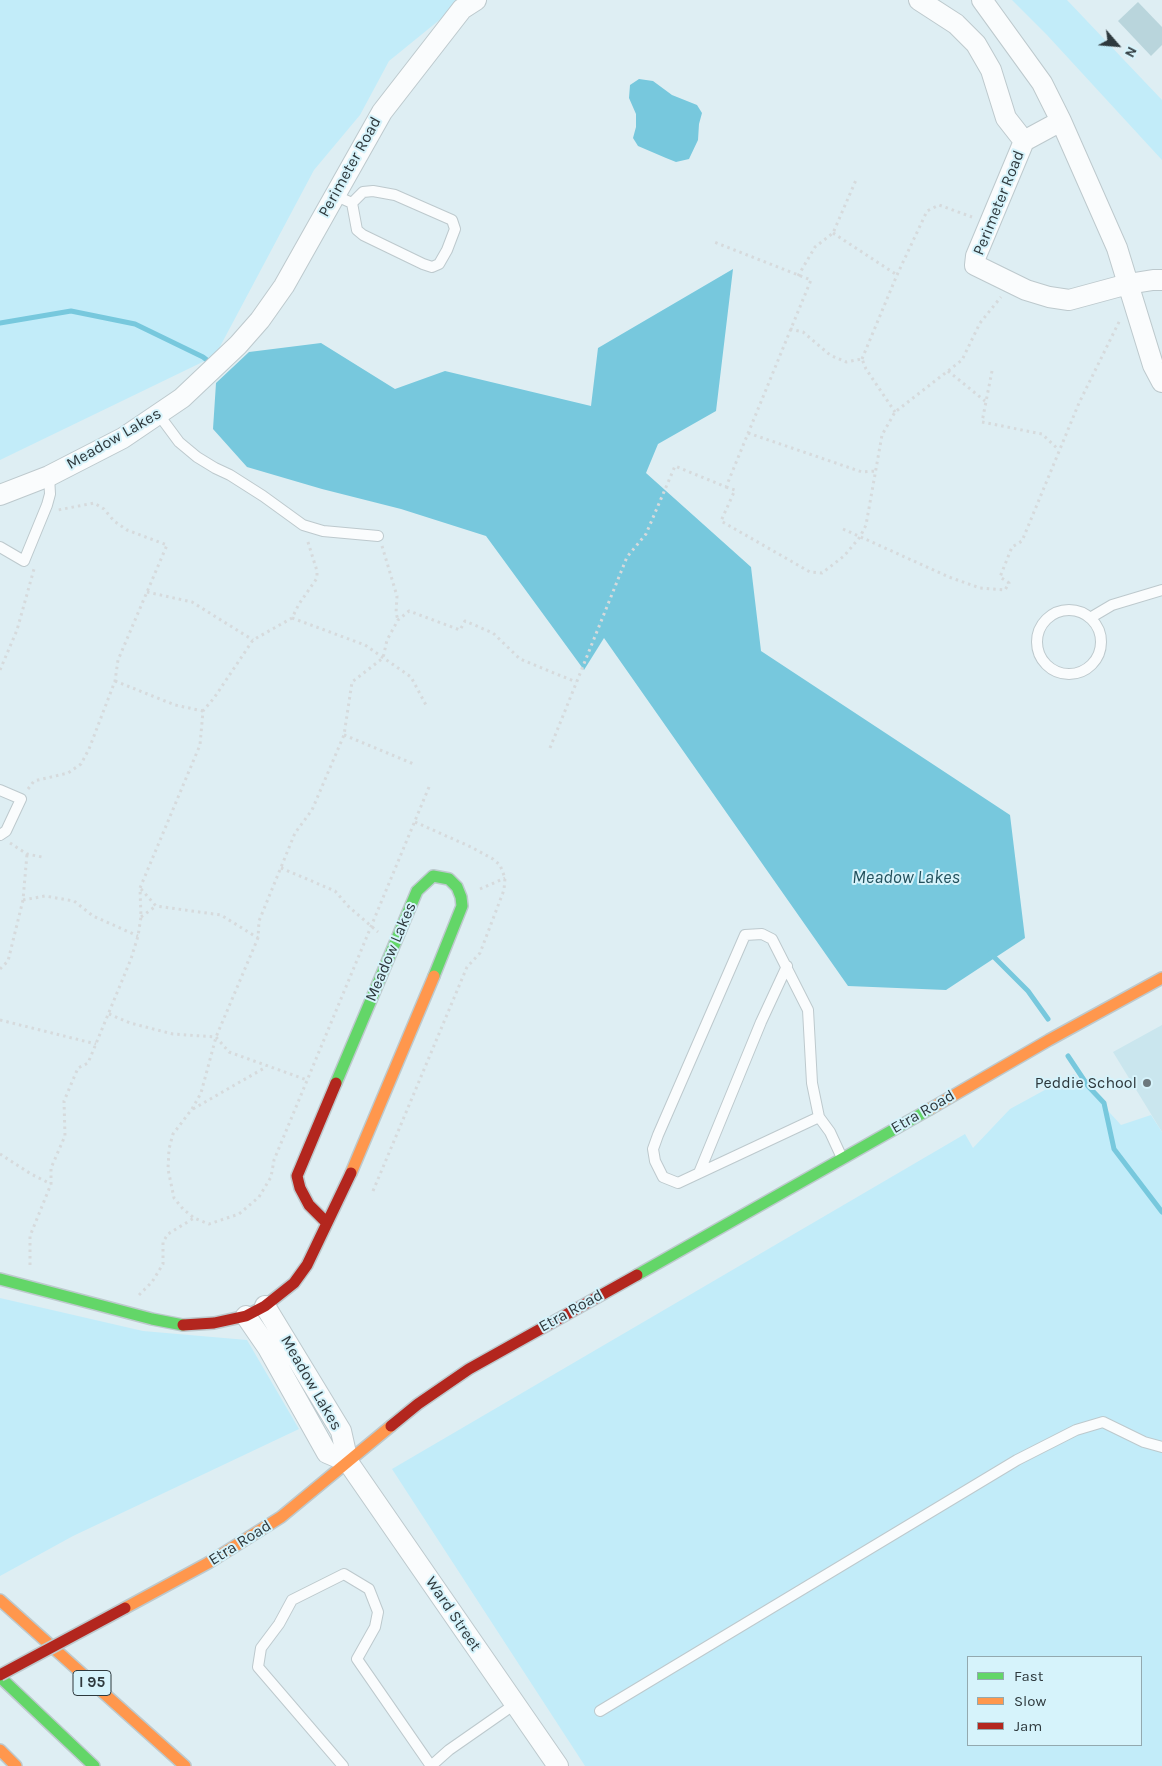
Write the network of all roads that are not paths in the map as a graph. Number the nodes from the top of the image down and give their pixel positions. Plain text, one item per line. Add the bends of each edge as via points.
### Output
1 (476, 0) edge
2 (919, 0) edge
3 (982, 0) edge
4 (1061, 121) junction
5 (1024, 142) junction
6 (343, 199) junction
7 (1162, 280) edge
8 (1128, 284) junction
9 (238, 345) joint
10 (1162, 382) edge
11 (159, 414) junction
12 (48, 476) junction
13 (0, 495) edge
14 (378, 536) road end
15 (0, 546) edge
16 (1162, 590) edge
17 (1090, 618) junction
18 (0, 790) edge
19 (0, 835) edge
20 (787, 966) junction
21 (1162, 978) edge
22 (819, 1117) junction
23 (843, 1159) junction
24 (699, 1173) junction
25 (327, 1224) junction
26 (0, 1279) edge
27 (266, 1306) junction
28 (246, 1316) junction
29 (1162, 1447) edge
30 (348, 1462) junction
31 (0, 1600) edge
32 (0, 1676) edge
33 (515, 1704) junction
34 (600, 1711) dead end
35 (0, 1750) edge
36 (16, 1766) edge
37 (94, 1766) edge
38 (184, 1766) edge
39 (344, 1766) edge
40 (431, 1766) edge
41 (558, 1766) edge

1 - 6 street, Perimeter Road via 462,9 382,112
2 - 5 street via 956,24 976,44 991,70 1006,118
3 - 4 street via 1042,83
4 - 5 street, Perimeter Road
4 - 8 street via 1117,248
5 - 8 street, Perimeter Road via 976,256 976,265 1026,290 1069,300
6 - 6 lane via 373,191 394,195 452,220 455,228 439,264 432,267 423,264 363,235 357,230
6 - 9 street, Perimeter Road via 260,320
7 - 8 street, Perimeter Road
8 - 10 street via 1153,365
9 - 11 street, Meadow Lakes via 208,375
11 - 12 street, Meadow Lakes via 123,438
11 - 14 lane via 179,442 197,457 263,496 303,525 323,531
12 - 13 street, Meadow Lakes
12 - 15 lane via 50,494 47,505 24,561
16 - 17 lane via 1112,605
17 - 17 lane via 1072,610 1052,614 1045,621 1036,639 1037,649 1047,667 1068,675 1089,668 1096,659 1101,638
18 - 19 lane via 21,800 6,831
20 - 22 lane via 808,1010 812,1083
20 - 24 lane
20 - 24 lane via 772,939 762,934 745,934 653,1149 654,1162 663,1176 678,1183
21 - 23 main road, Etra Road
22 - 23 lane
22 - 24 lane
23 - 30 main road, Etra Road via 469,1369 418,1404
25 - 25 main road, Meadow Lakes via 462,906 457,887 449,879 432,876 417,892 298,1176 309,1205
25 - 27 main road via 307,1265 294,1283
26 - 28 main road via 180,1325 214,1323
27 - 28 main road
27 - 30 street, Meadow Lakes via 341,1430
28 - 30 street, Meadow Lakes via 268,1348 327,1453
29 - 34 lane via 1102,1422 1076,1430 1017,1460
30 - 32 main road, Etra Road, bridge via 281,1517 245,1541
30 - 33 street, Ward Street
31 - 38 main road, I 95
32 - 37 main road
33 - 40 lane via 448,1750
33 - 41 street, Ward Street
35 - 36 main road
39 - 40 lane via 258,1667 261,1648 292,1600 344,1574 369,1589 378,1612 376,1627 357,1659

